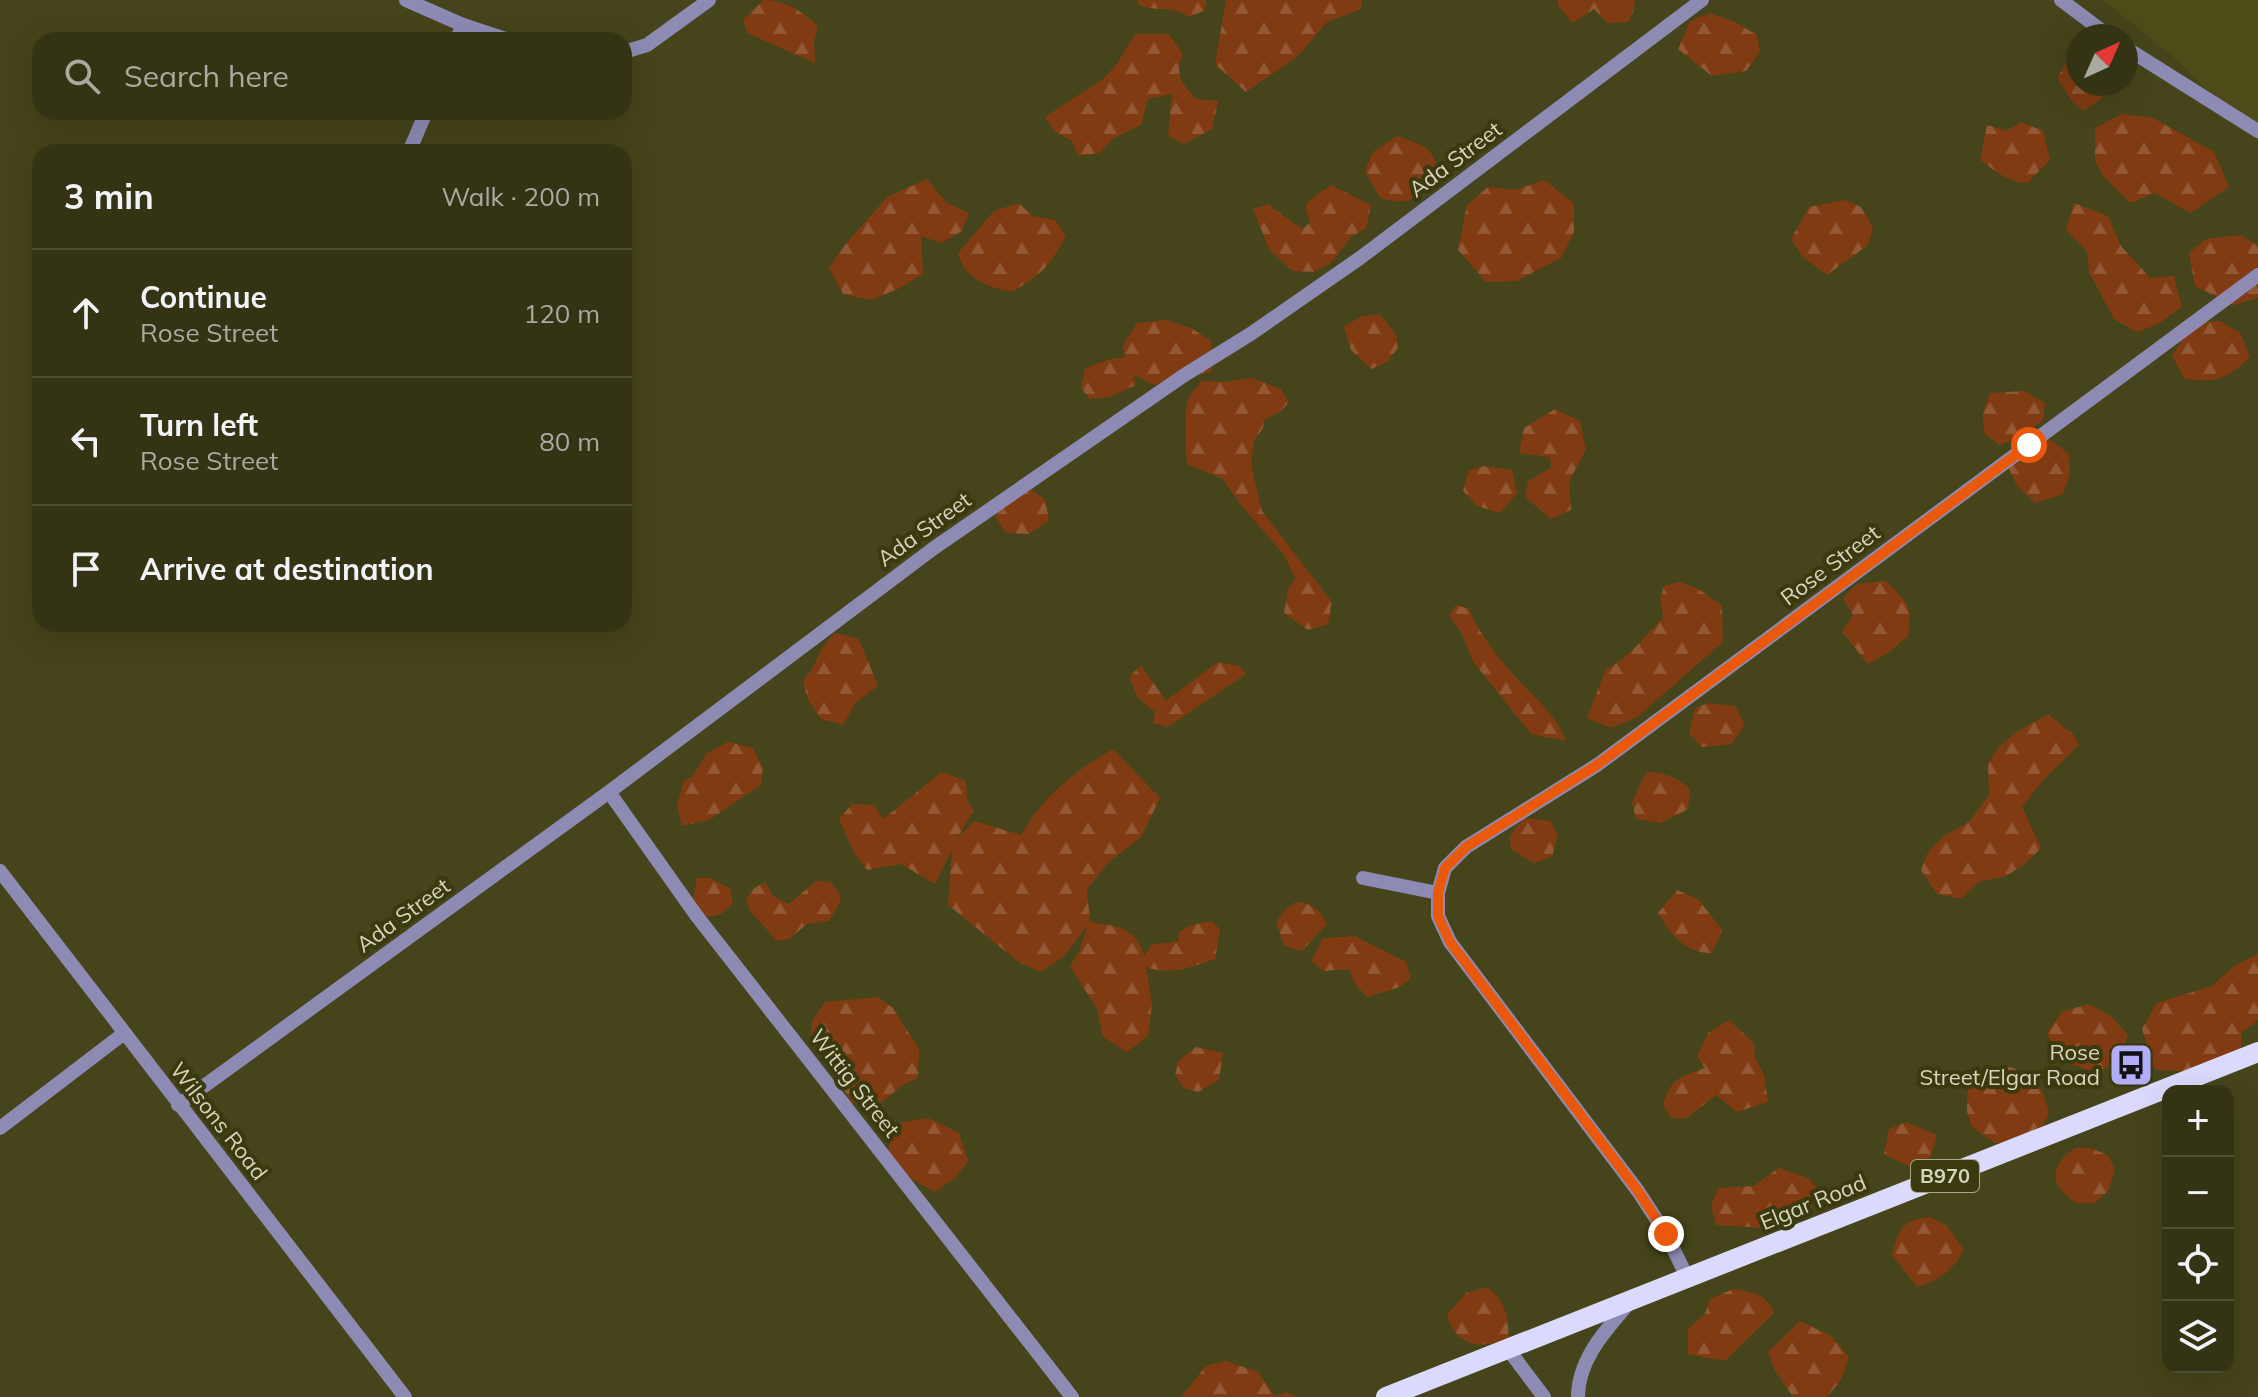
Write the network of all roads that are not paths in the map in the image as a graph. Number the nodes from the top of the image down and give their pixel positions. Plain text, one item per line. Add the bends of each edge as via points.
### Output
1 (406, 0) edge
2 (709, 0) edge
3 (1702, 0) edge
4 (2061, 0) edge
5 (2093, 24) edge
6 (463, 25) junction
7 (460, 32) edge
8 (484, 32) edge
9 (632, 50) edge
10 (2138, 56) edge
11 (423, 120) edge
12 (2258, 131) edge
13 (412, 144) edge
14 (2258, 275) edge
15 (609, 792) junction
16 (0, 871) edge
17 (1363, 878) dead end
18 (1438, 893) junction
19 (123, 1034) junction
20 (2258, 1052) edge
21 (178, 1105) junction
22 (0, 1128) edge
23 (1687, 1277) junction
24 (1631, 1299) junction
25 (1508, 1349) junction
26 (405, 1397) edge
27 (1072, 1397) edge
28 (1386, 1397) edge
29 (1544, 1397) edge
30 (1578, 1397) edge

1 - 6 street
2 - 9 street via 647,45
3 - 15 street, Ada Street via 1360,258 934,548
4 - 5 street
6 - 7 street
6 - 8 street
10 - 12 street
11 - 13 street
14 - 18 street, Rose Street via 1597,765 1466,847 1445,868
15 - 21 street, Ada Street
15 - 27 street, Wittig Street via 696,915
16 - 19 street, Wilsons Road
17 - 18 street
18 - 23 street via 1438,916 1450,942 1646,1203
19 - 21 street, Wilsons Road
19 - 22 street
20 - 23 main road, Elgar Road / B970
21 - 26 street, Wilsons Road
23 - 24 main road, Elgar Road / B970
24 - 25 main road, Elgar Road / B970
24 - 30 street via 1591,1352
25 - 28 main road, Elgar Road / B970
25 - 29 street

